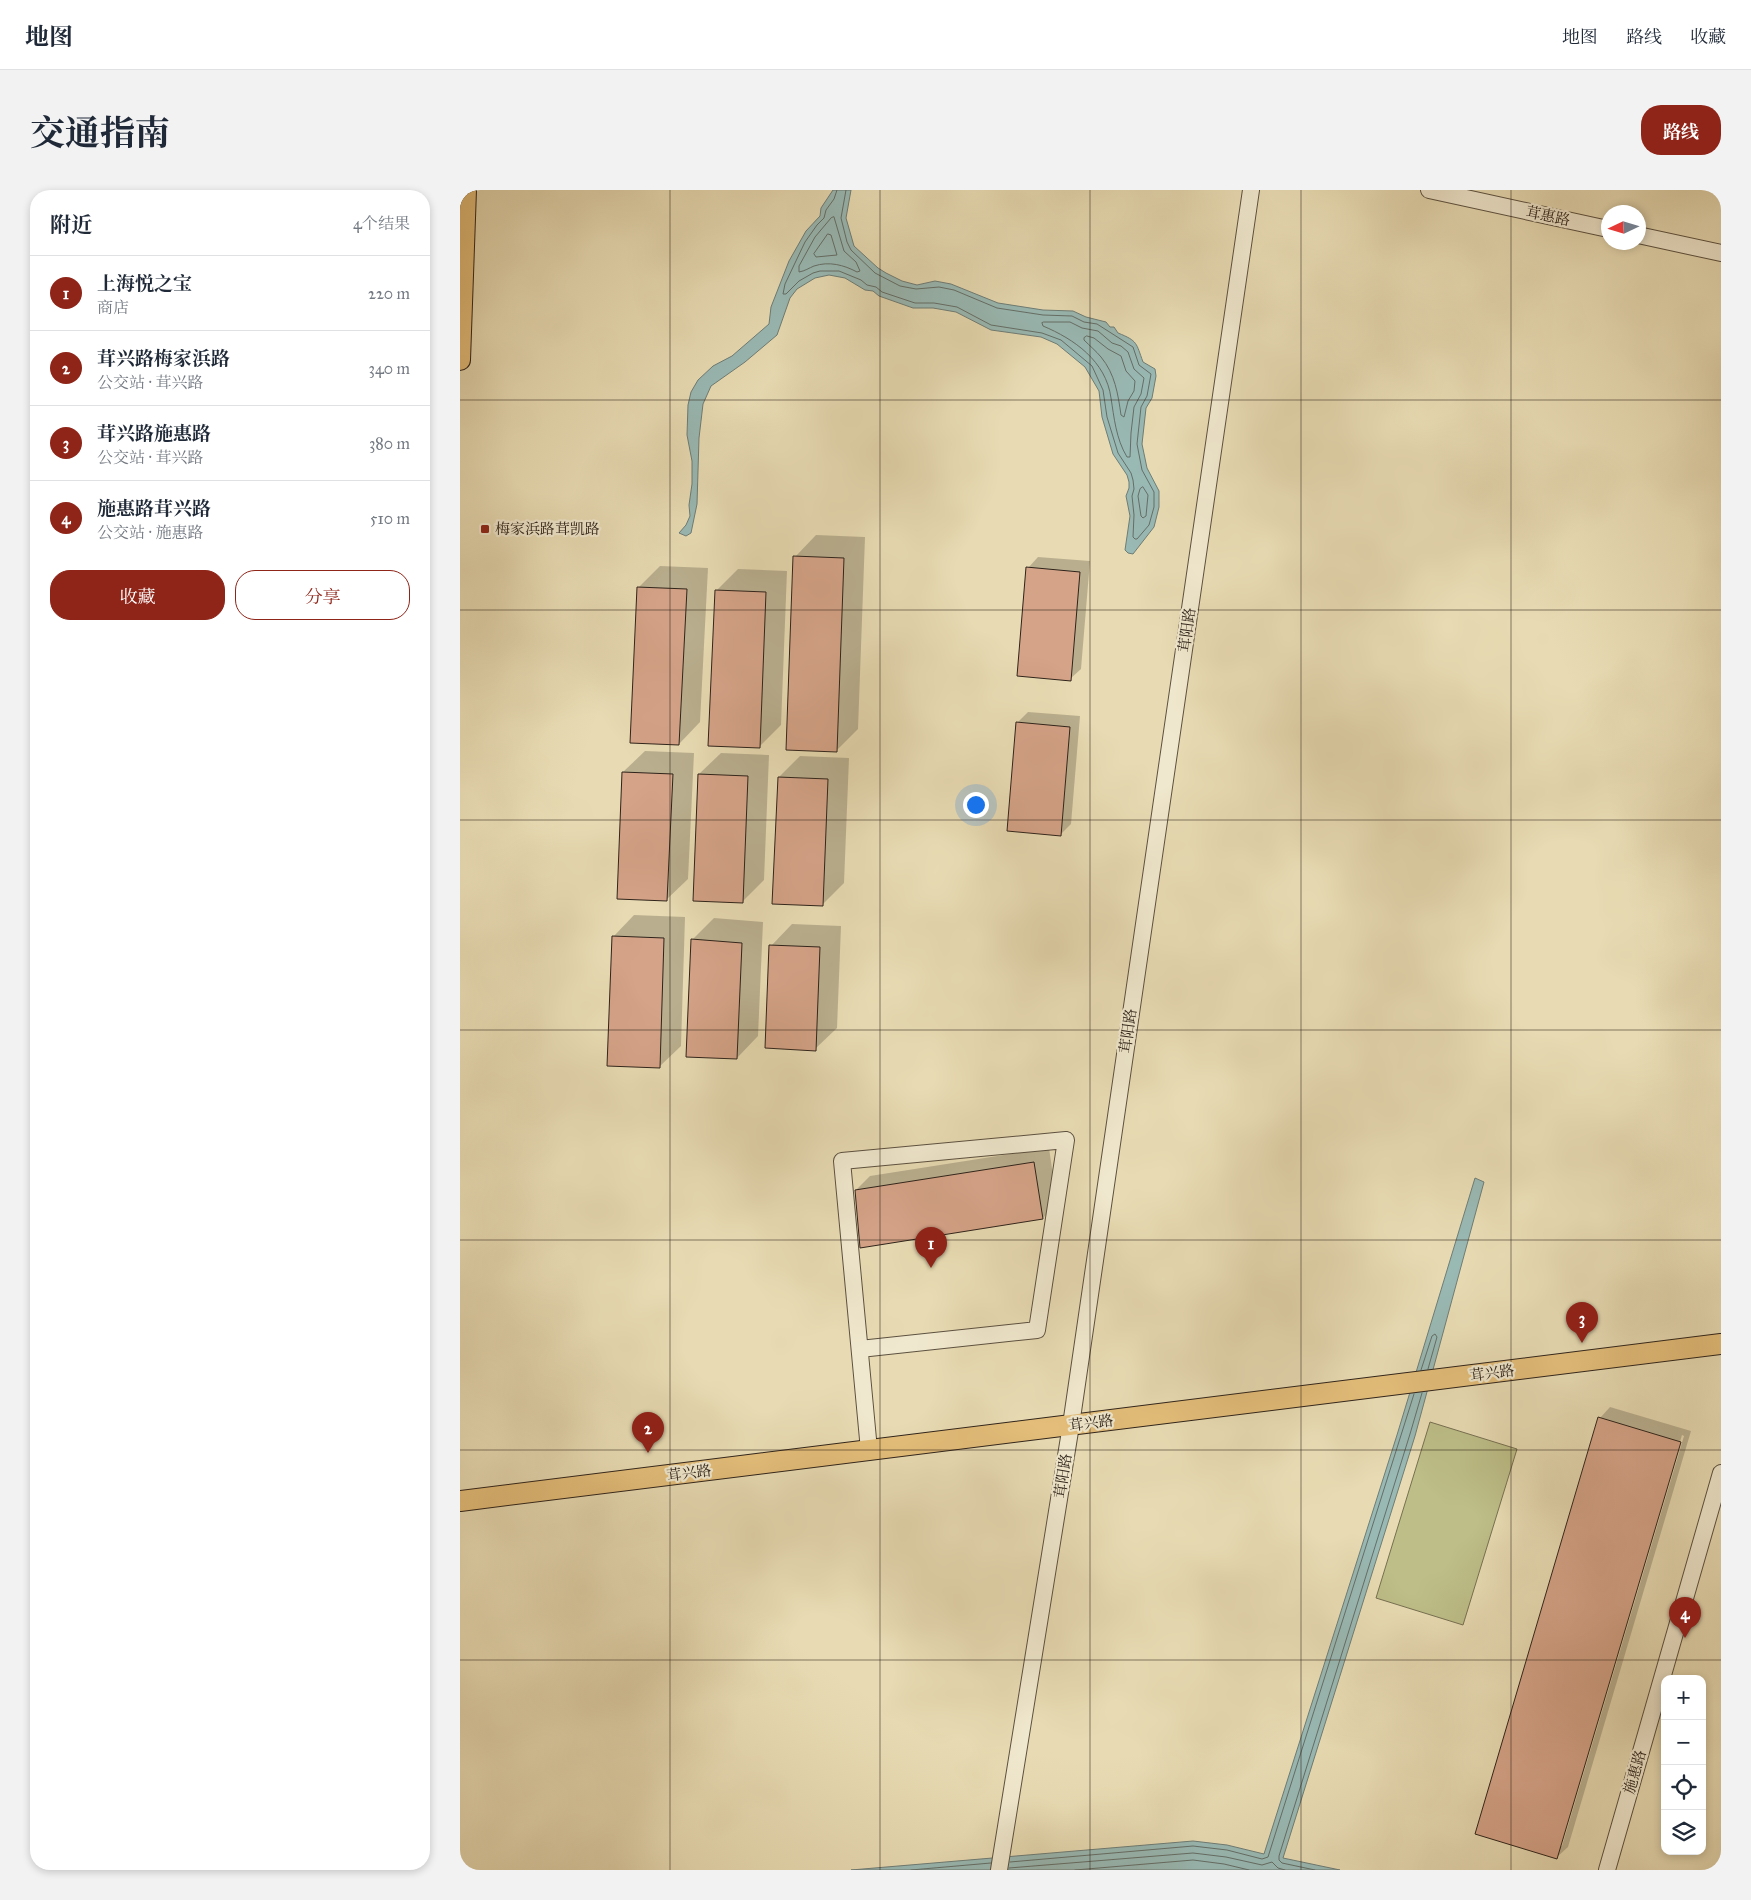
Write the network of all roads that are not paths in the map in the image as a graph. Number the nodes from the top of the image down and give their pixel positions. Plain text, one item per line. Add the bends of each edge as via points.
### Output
1 (466, 190) edge
2 (1251, 190) edge
3 (1429, 190) edge
4 (1601, 227) edge
5 (1646, 237) edge
6 (1721, 253) edge
7 (460, 360) edge
8 (1721, 1344) edge
9 (860, 1349) junction
10 (1071, 1425) junction
11 (869, 1450) junction
12 (1721, 1473) edge
13 (460, 1501) edge
14 (1001, 1863) edge
15 (1607, 1870) edge

1 - 7 main road
2 - 10 street, 茸阳路
3 - 4 street, 茸惠路
5 - 6 street
8 - 10 main road, 茸兴路
9 - 9 street via 842,1161 1066,1140 1037,1330
9 - 11 street
10 - 11 main road, 茸兴路
10 - 14 street, 茸阳路
11 - 13 main road, 茸兴路
12 - 15 street, 施惠路

